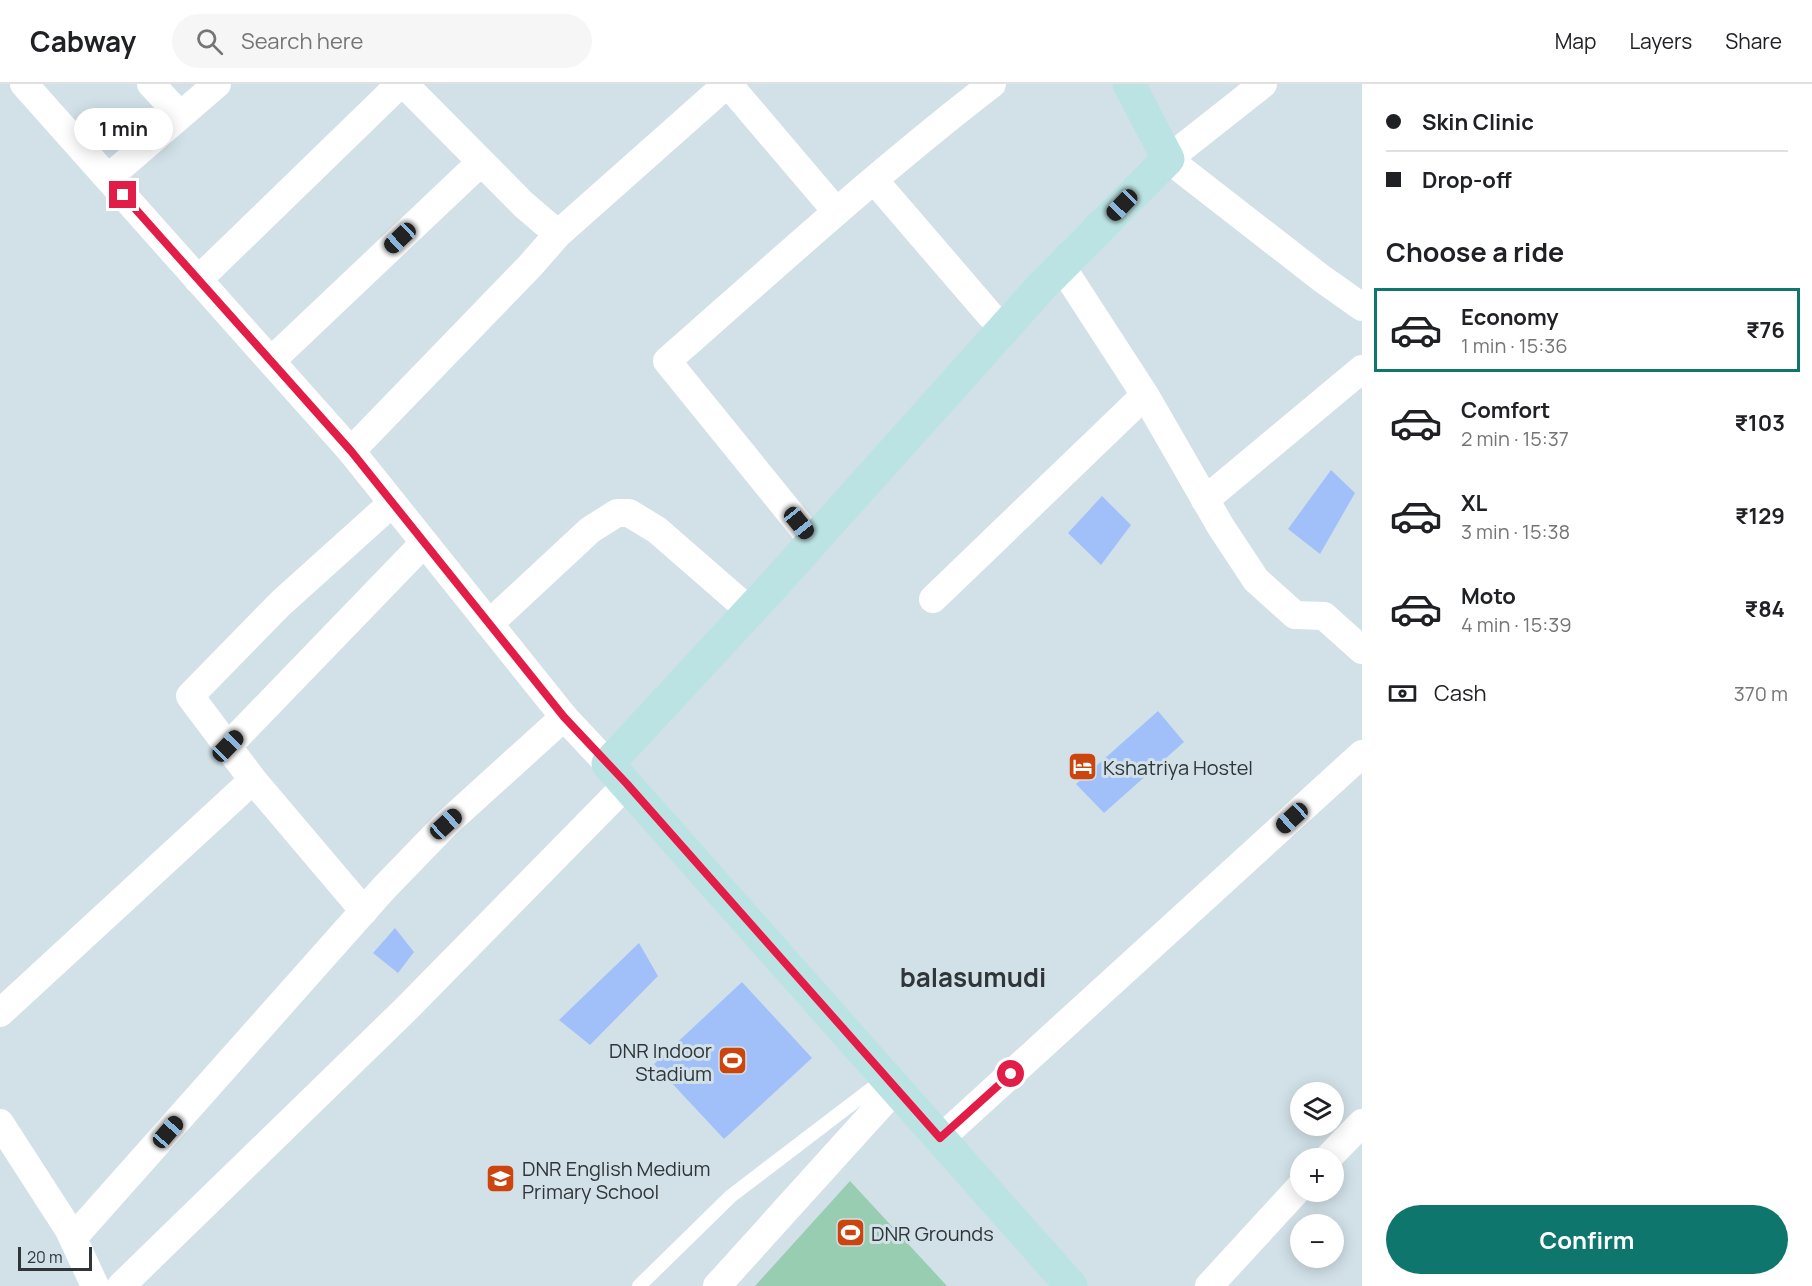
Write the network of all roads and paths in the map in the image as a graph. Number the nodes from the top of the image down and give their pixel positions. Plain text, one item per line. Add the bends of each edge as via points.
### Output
1 (24, 84) edge
2 (151, 84) edge
3 (217, 84) edge
4 (402, 84) edge
5 (728, 84) edge
6 (992, 84) edge
7 (1129, 84) edge
8 (1263, 84) edge
9 (180, 116) junction
10 (1168, 159) junction
11 (481, 162) junction
12 (108, 178) junction
13 (874, 180) junction
14 (836, 211) junction
15 (558, 234) junction
16 (1062, 267) junction
17 (198, 280) junction
18 (1362, 307) edge
19 (990, 315) dead end
20 (271, 361) junction
21 (1362, 369) edge
22 (1145, 395) junction
23 (351, 451) junction
24 (1205, 500) junction
25 (392, 503) junction
26 (813, 541) junction
27 (424, 543) junction
28 (933, 598) dead end
29 (750, 611) junction
30 (489, 624) junction
31 (1362, 650) edge
32 (564, 717) junction
33 (228, 746) junction
34 (1362, 754) edge
35 (617, 774) junction
36 (253, 780) junction
37 (364, 911) junction
38 (0, 1013) edge
39 (892, 1082) junction
40 (0, 1123) edge
41 (1362, 1123) edge
42 (940, 1138) junction
43 (1338, 1148) edge
44 (1290, 1197) edge
45 (73, 1238) junction
46 (95, 1286) edge
47 (121, 1286) edge
48 (639, 1286) edge
49 (717, 1286) edge
50 (1071, 1286) edge
51 (1209, 1286) edge

1 - 12 street
2 - 9 street
3 - 9 street
4 - 11 street
4 - 17 street
5 - 14 street
5 - 15 street
6 - 13 street
7 - 10 street
8 - 10 street
9 - 12 street
10 - 16 street
10 - 18 street
11 - 15 street
11 - 20 street
12 - 17 street
13 - 14 street
13 - 19 street
14 - 26 street via 667,361
15 - 23 street
16 - 22 street
16 - 26 street
17 - 20 street
20 - 23 street
21 - 24 street
22 - 24 street
22 - 28 street
23 - 25 street
24 - 31 street via 1256,580 1295,615 1324,616
25 - 27 street
25 - 33 street via 281,603 190,696
26 - 29 street
27 - 30 street
27 - 33 street
29 - 30 street via 657,530 629,513 617,513 590,530
29 - 35 street
30 - 32 street
32 - 35 street
32 - 37 street via 446,824
33 - 36 street
34 - 42 street
35 - 39 street
35 - 47 street via 405,1010
36 - 37 street
36 - 38 street
37 - 45 street
39 - 42 street
39 - 48 lane via 731,1196
39 - 49 street
40 - 45 street
41 - 43 street
42 - 50 street
44 - 51 street
45 - 46 street

